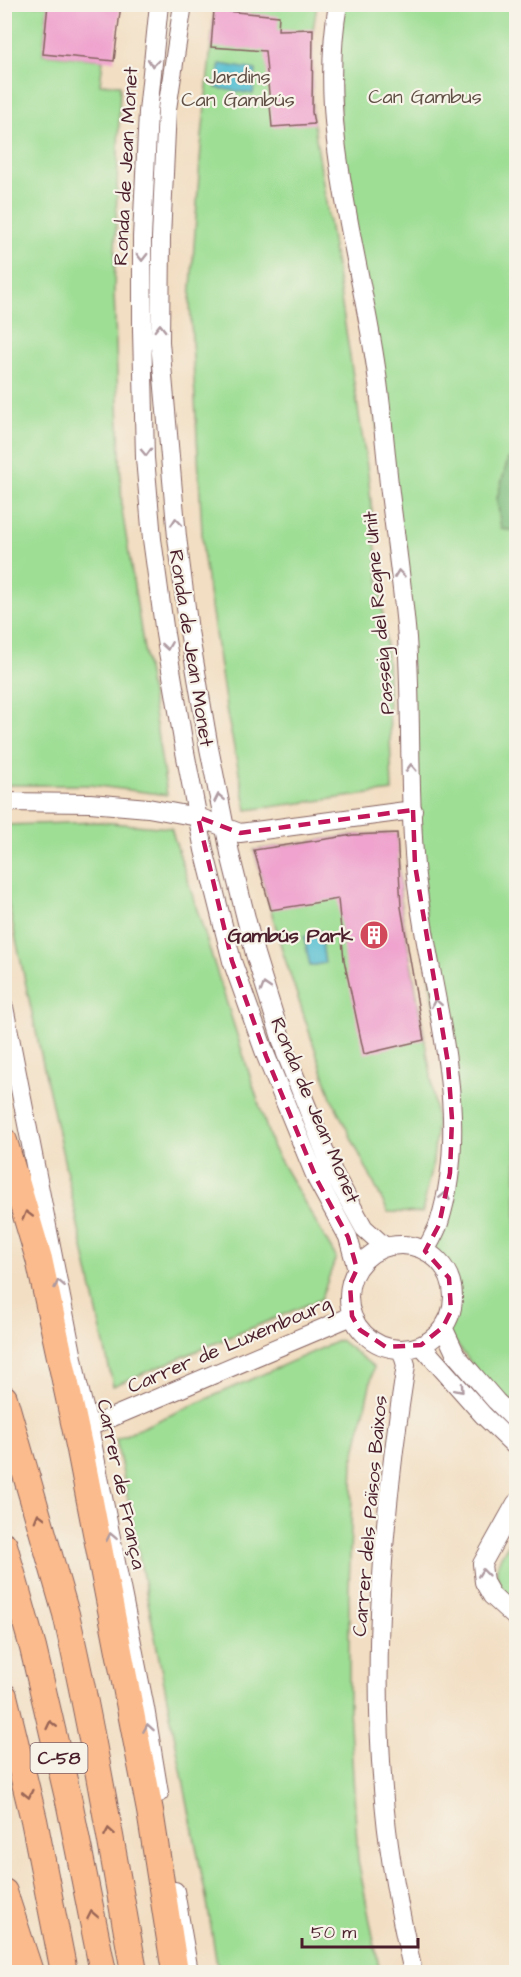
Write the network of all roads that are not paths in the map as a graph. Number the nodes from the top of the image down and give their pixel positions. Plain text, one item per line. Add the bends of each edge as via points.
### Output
1 (159, 4) edge
2 (183, 4) edge
3 (338, 4) edge
4 (4, 802) edge
5 (413, 810) junction
6 (198, 817) junction
7 (225, 827) junction
8 (4, 1007) edge
9 (4, 1141) edge
10 (385, 1247) junction
11 (425, 1251) junction
12 (357, 1269) junction
13 (352, 1316) junction
14 (443, 1327) junction
15 (421, 1345) junction
16 (401, 1349) junction
17 (4, 1398) edge
18 (516, 1421) edge
19 (89, 1428) junction
20 (516, 1447) edge
21 (516, 1503) edge
22 (4, 1545) edge
23 (516, 1618) edge
24 (4, 1696) edge
25 (4, 1892) edge
26 (4, 1943) edge
27 (10, 1972) edge
28 (30, 1972) edge
29 (64, 1972) edge
30 (103, 1972) edge
31 (134, 1972) edge
32 (176, 1972) edge
33 (189, 1972) edge
34 (413, 1972) edge

1 -> 6 street, Ronda de Jean Monet via 148,112 142,237 146,458 164,623
7 -> 2 street, Ronda de Jean Monet via 181,571 160,342 167,110
5 -> 3 street, Passeig del Regne Unit via 407,638 375,362 341,177 332,90 333,31
4 - 6 street via 90,803
5 - 7 street via 240,833
11 -> 5 street, Passeig del Regne Unit via 439,1225 450,1173 452,1119 448,1063 428,963 415,865
6 - 7 street
6 - 12 street, Ronda de Jean Monet via 232,961 266,1056 317,1180 348,1237
10 -> 7 street, Ronda de Jean Monet via 364,1228 333,1172 285,1054 255,954
19 -> 8 street, Carrer de França
32 -> 9 highway via 150,1811 80,1450 39,1259
10 - 11 street via 405,1245
10 - 12 street
11 - 14 street via 441,1263 449,1278 453,1295
12 - 13 street via 350,1284
13 - 16 street via 372,1340
13 - 19 street, Carrer de Luxembourg
14 - 15 street
14 - 18 street via 456,1355
15 - 16 street
15 -> 20 street
16 - 34 street, Carrer dels Països Baixos via 406,1365 385,1538 379,1700 385,1811
31 -> 17 highway via 90,1719 66,1614
33 -> 19 street, Carrer de França via 145,1708
23 -> 21 street via 492,1596 484,1582 482,1564
30 -> 22 highway, C-58 via 70,1806
24 -> 29 highway, C-58
25 - 28 highway
26 - 27 highway

